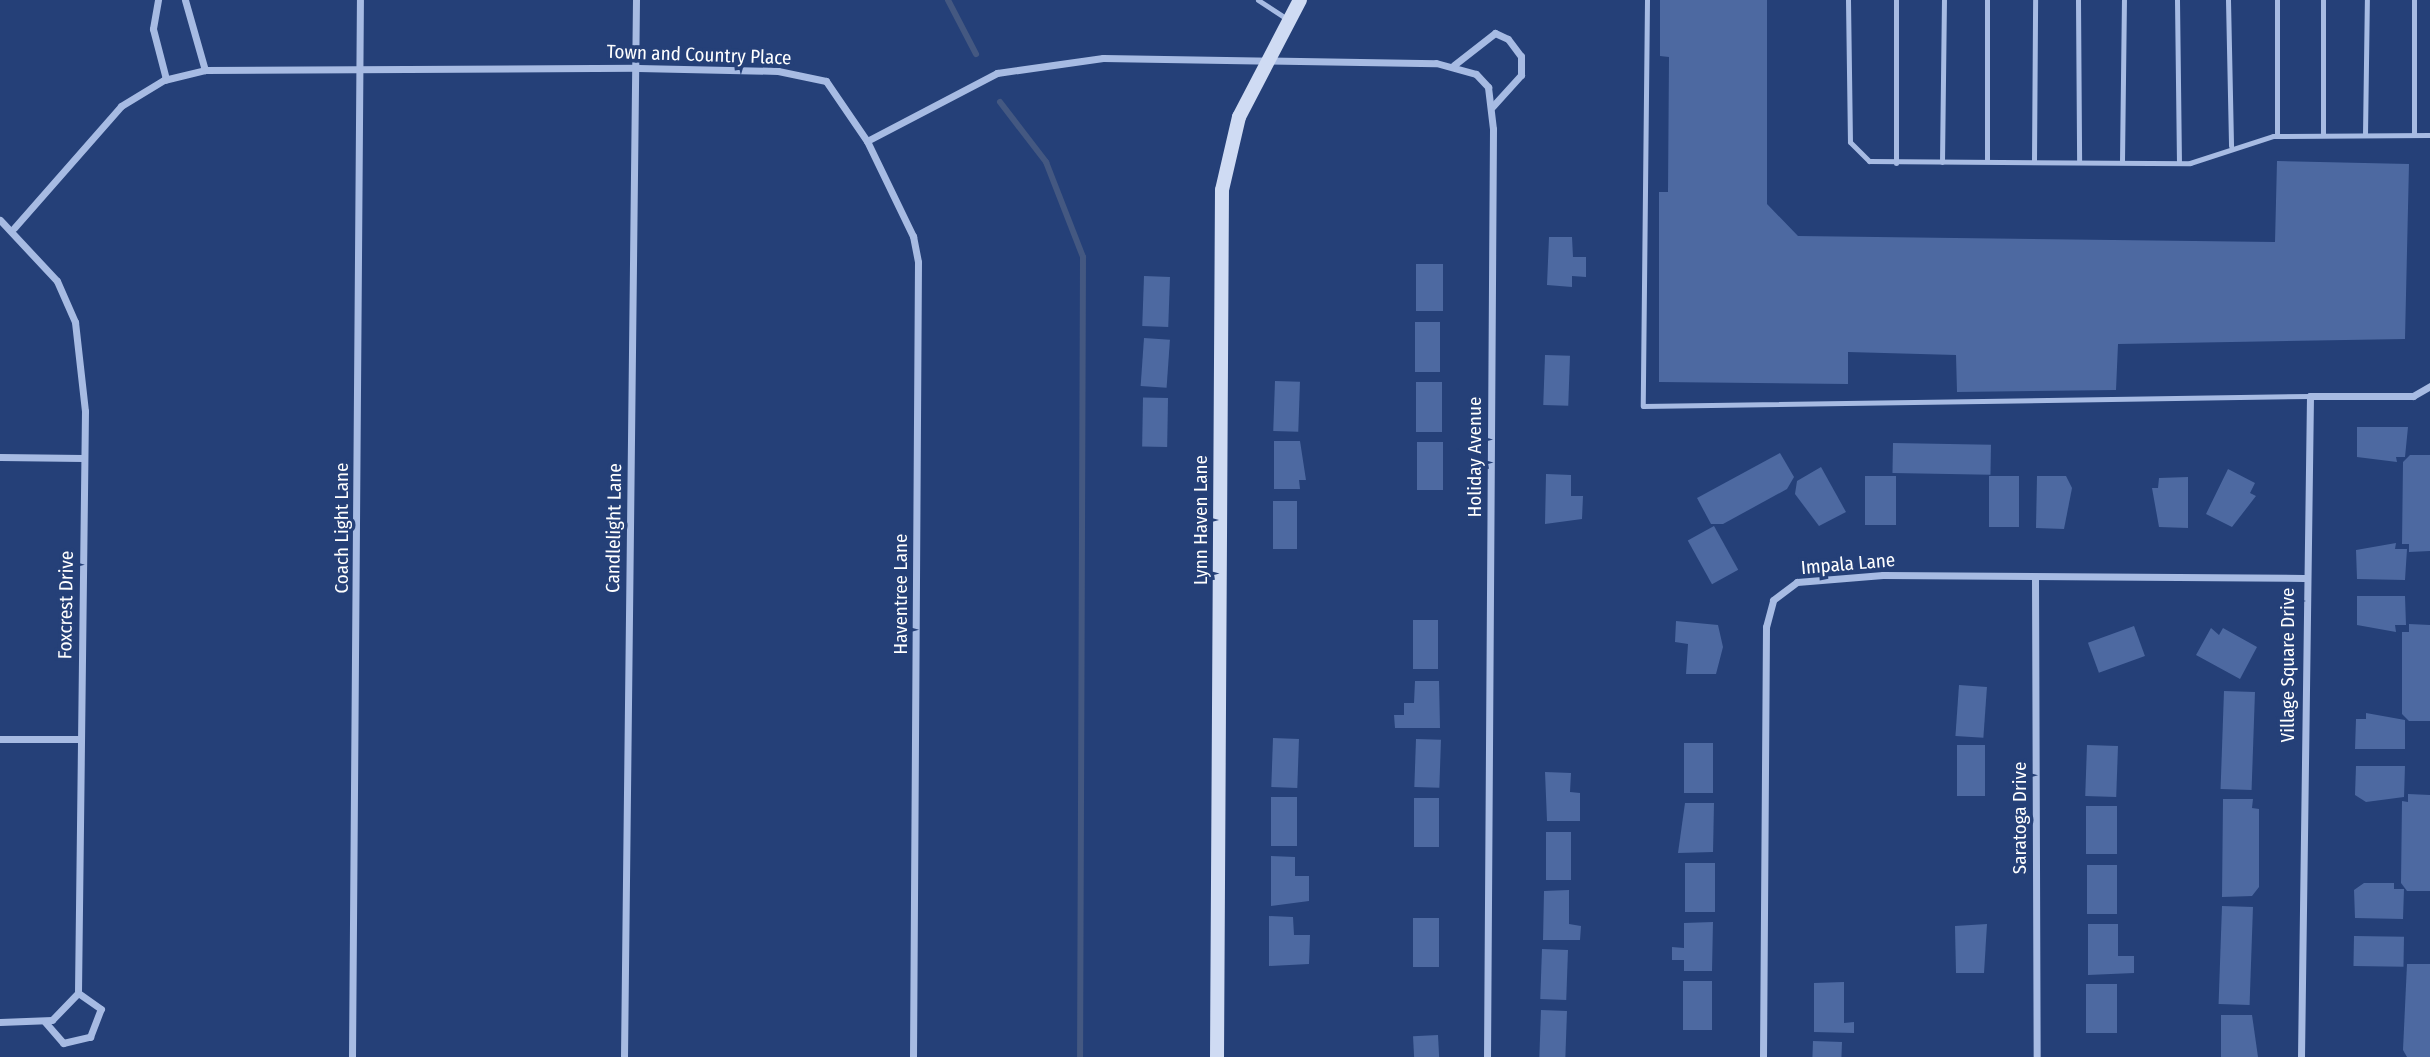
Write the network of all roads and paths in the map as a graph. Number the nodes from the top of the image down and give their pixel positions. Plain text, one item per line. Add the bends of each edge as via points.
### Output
1 (158, 0) edge
2 (185, 0) edge
3 (360, 0) edge
4 (636, 0) edge
5 (1258, 0) edge
6 (1300, 0) edge
7 (1647, 0) edge
8 (1848, 0) edge
9 (1896, 0) edge
10 (1944, 0) edge
11 (1987, 0) edge
12 (2035, 0) edge
13 (2078, 0) edge
14 (2124, 0) edge
15 (2177, 0) edge
16 (2228, 0) edge
17 (2277, 0) edge
18 (2323, 0) edge
19 (2367, 0) edge
20 (2414, 0) edge
21 (1289, 21) junction
22 (1267, 63) junction
23 (1454, 65) junction
24 (638, 68) junction
25 (205, 70) junction
26 (360, 72) junction
27 (166, 79) junction
28 (1492, 107) junction
29 (2323, 135) junction
30 (2365, 135) junction
31 (2414, 135) junction
32 (2430, 135) edge
33 (2277, 136) junction
34 (867, 141) junction
35 (2231, 146) junction
36 (2034, 160) junction
37 (1987, 161) junction
38 (2079, 161) junction
39 (1942, 162) junction
40 (2122, 162) junction
41 (2179, 162) junction
42 (1896, 163) junction
43 (0, 220) edge
44 (14, 228) junction
45 (2430, 386) edge
46 (2310, 396) junction
47 (0, 457) edge
48 (83, 458) junction
49 (2035, 578) junction
50 (2304, 578) junction
51 (0, 739) edge
52 (80, 739) junction
53 (78, 993) junction
54 (0, 1022) edge
55 (45, 1022) junction
56 (352, 1057) edge
57 (624, 1057) edge
58 (913, 1057) edge
59 (1217, 1057) edge
60 (1487, 1057) edge
61 (1763, 1057) edge
62 (2037, 1057) edge
63 (2301, 1057) edge

1 - 27 street via 153,29
2 - 25 street
3 - 26 street, Coach Light Lane
4 - 24 street, Candlelight Lane
5 - 21 lane
6 - 21 street, Lynn Haven Lane
7 - 46 lane via 1643,406
8 - 42 lane via 1850,142 1865,159
9 - 42 lane
10 - 39 lane
11 - 37 lane
12 - 36 lane
13 - 38 lane
14 - 40 lane
15 - 41 lane
16 - 35 lane
17 - 33 lane
18 - 29 lane
19 - 30 lane
20 - 31 lane
21 - 22 street, Lynn Haven Lane
22 - 23 street
22 - 34 street via 1103,58 1038,65 997,73
22 - 59 street, Lynn Haven Lane via 1239,117 1222,190
23 - 28 street, Holiday Avenue via 1476,74
23 - 28 street via 1495,33 1508,39 1521,56 1521,75
24 - 26 street, Town and Country Place
24 - 34 street, Town and Country Place via 778,71 826,81
24 - 57 street, Candlelight Lane
25 - 26 street, Town and Country Place
25 - 27 street, Town and Country Place
26 - 56 street, Coach Light Lane
27 - 44 street, Town and Country Place via 121,106
28 - 60 street, Holiday Avenue
29 - 30 lane
29 - 33 lane
30 - 31 lane
31 - 32 lane
33 - 35 lane
34 - 58 street, Haventree Lane via 913,236 918,262
35 - 41 lane
36 - 37 lane
36 - 38 lane
37 - 39 lane
38 - 40 lane
39 - 42 lane
40 - 41 lane
43 - 44 street, Foxcrest Drive
44 - 48 street, Foxcrest Drive via 57,281 75,321 83,367
45 - 46 street via 2413,396
46 - 50 street, Village Square Drive
47 - 48 street
48 - 52 street, Foxcrest Drive
49 - 50 street, Impala Lane
49 - 61 street, Impala Lane via 1836,577 1797,582 1773,600 1766,627
49 - 62 street, Saratoga Drive
50 - 63 street, Village Square Drive
51 - 52 street
52 - 53 street, Foxcrest Drive
53 - 55 street via 63,1012
53 - 55 street via 101,1010 90,1037 62,1043
54 - 55 street

